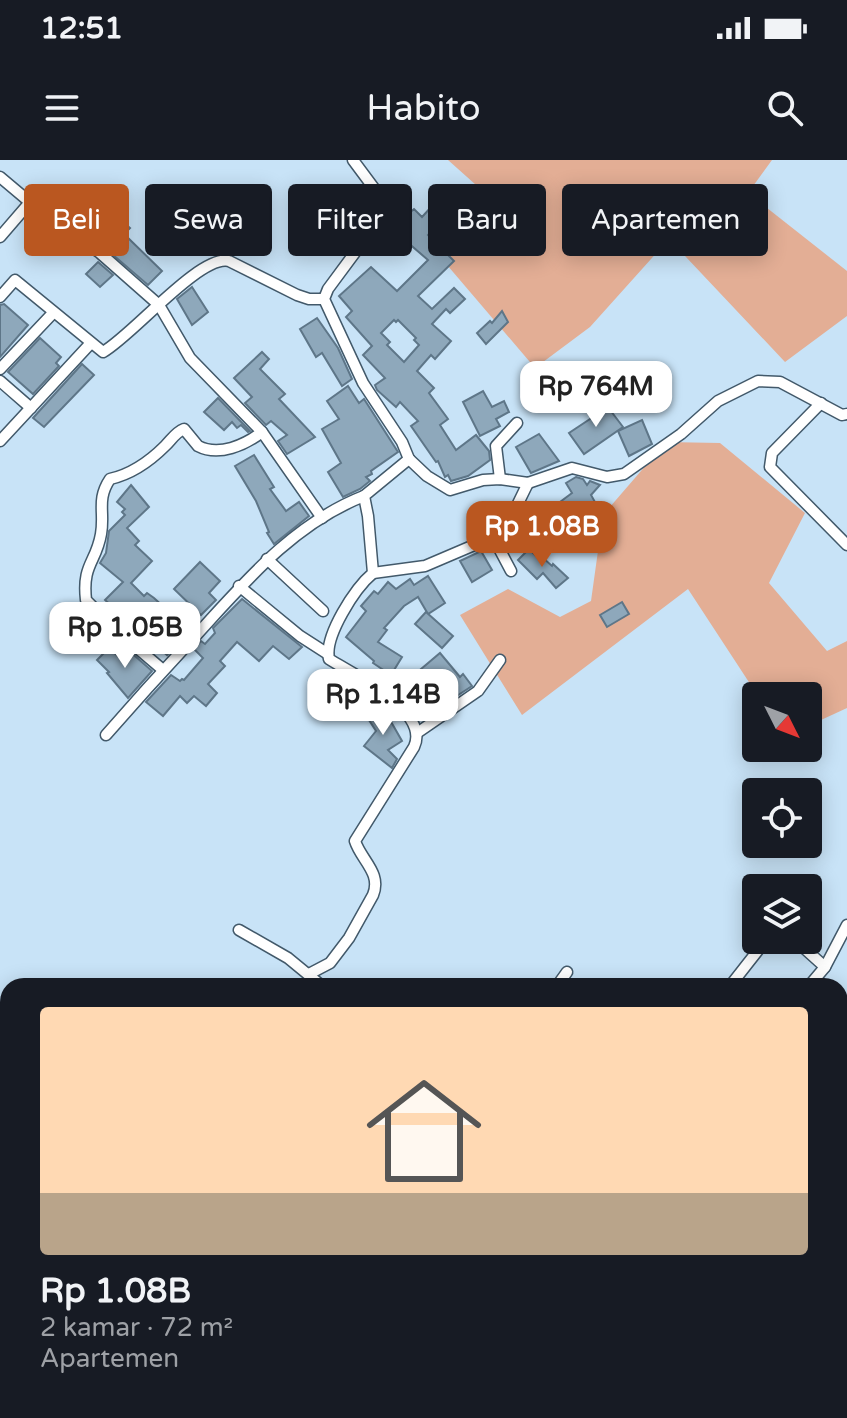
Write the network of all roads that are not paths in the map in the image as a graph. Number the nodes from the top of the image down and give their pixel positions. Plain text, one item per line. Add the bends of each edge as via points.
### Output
1 (353, 160) edge
2 (0, 177) edge
3 (24, 196) edge
4 (24, 209) edge
5 (0, 237) edge
6 (103, 256) edge
7 (0, 297) edge
8 (324, 299) junction
9 (159, 305) junction
10 (53, 313) junction
11 (90, 344) junction
12 (0, 369) edge
13 (0, 381) edge
14 (821, 403) junction
15 (31, 408) junction
16 (847, 414) edge
17 (517, 423) dead end
18 (262, 432) junction
19 (0, 441) edge
20 (409, 459) junction
21 (500, 479) junction
22 (528, 483) junction
23 (364, 496) junction
24 (322, 518) junction
25 (493, 537) junction
26 (847, 545) edge
27 (267, 559) junction
28 (511, 571) dead end
29 (373, 573) junction
30 (239, 586) junction
31 (323, 611) dead end
32 (328, 654) junction
33 (500, 660) dead end
34 (163, 670) junction
35 (417, 733) junction
36 (106, 735) dead end
37 (847, 925) edge
38 (239, 930) dead end
39 (755, 954) edge
40 (811, 954) edge
41 (825, 967) junction
42 (567, 972) dead end
43 (309, 974) junction
44 (313, 978) edge
45 (563, 978) edge
46 (736, 978) edge
47 (816, 978) edge

1 - 8 street via 385,212
2 - 3 street
4 - 5 street
6 - 9 street
7 - 10 street via 15,280
8 - 9 street via 297,295 225,259 200,270
8 - 20 street via 363,383
9 - 11 street via 105,351
9 - 18 street via 190,358
10 - 11 street
10 - 12 street
11 - 15 street
13 - 15 street
14 - 16 street
14 - 22 street via 780,382 758,381 718,401 634,470 607,477 572,468
14 - 26 street via 772,453 770,467
15 - 19 street
17 - 21 street via 496,446
18 - 24 street
18 - 34 street via 217,451 198,446 190,433 180,430 135,470 110,479 101,493 101,534 86,570 86,600
20 - 21 street via 445,489
20 - 23 street
21 - 22 street
22 - 25 street via 510,520
23 - 24 street
23 - 29 street
24 - 27 street
25 - 28 street
25 - 29 street via 425,566
27 - 30 street
27 - 31 street
29 - 32 street via 355,593 328,642
30 - 32 street
30 - 34 street
32 - 35 street via 390,697
33 - 35 street via 478,691
34 - 36 street
35 - 43 street via 414,747 355,841 373,873 373,895 330,963
37 - 41 street
38 - 43 street
39 - 46 street
40 - 41 street
41 - 47 street
42 - 45 street
43 - 44 street

